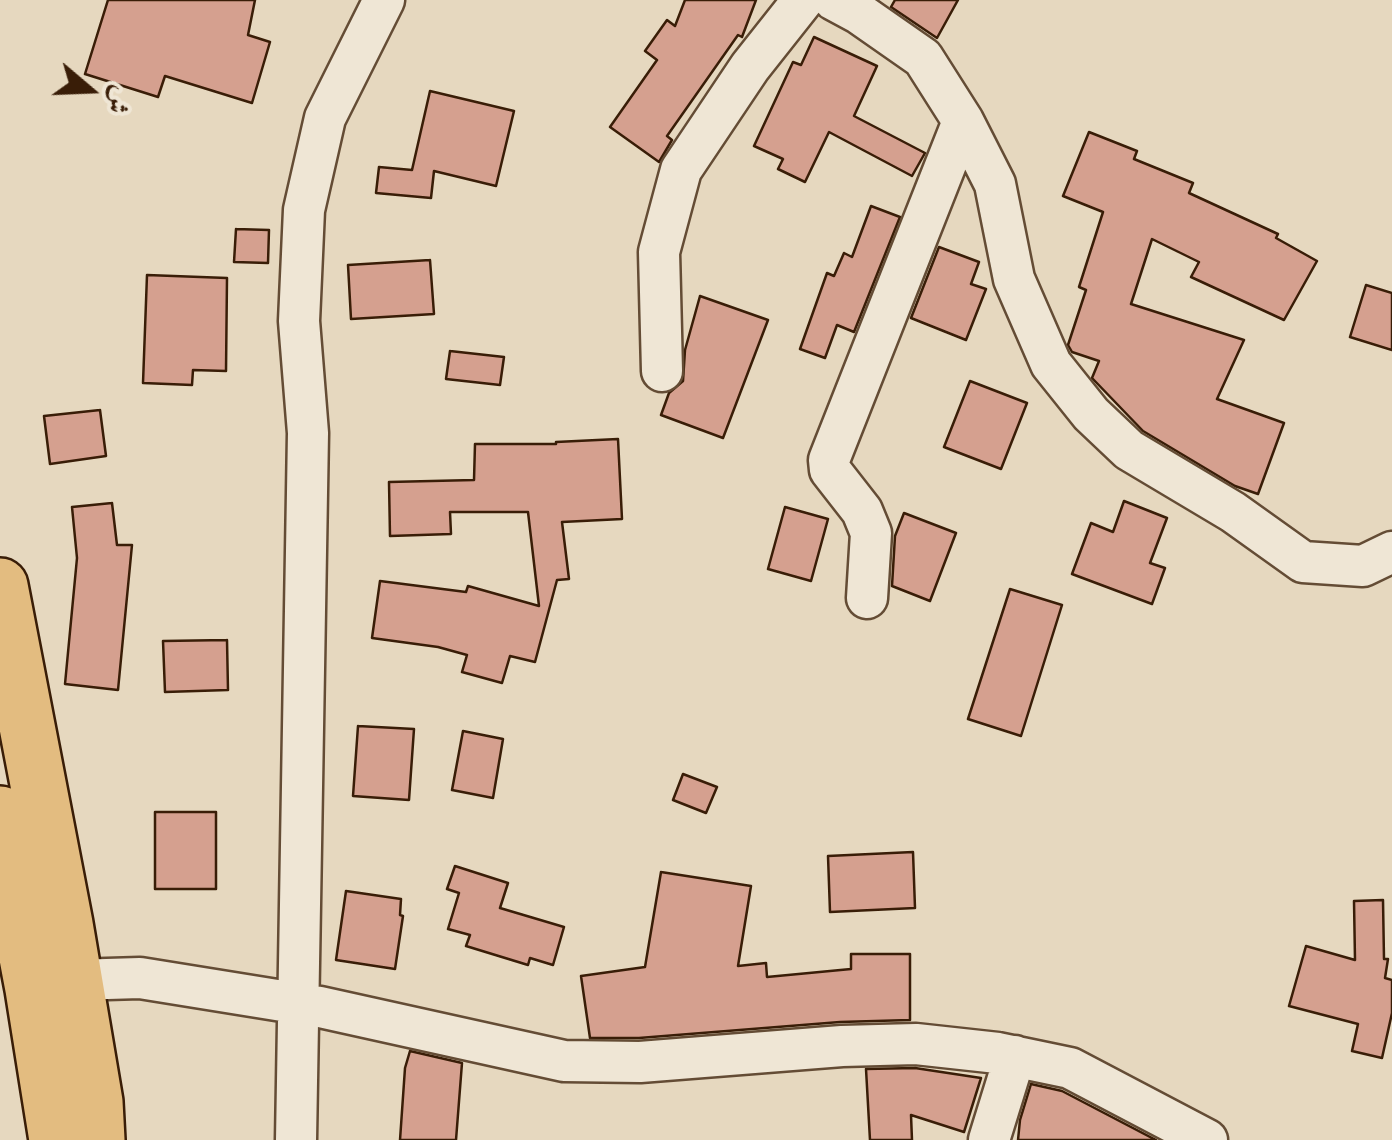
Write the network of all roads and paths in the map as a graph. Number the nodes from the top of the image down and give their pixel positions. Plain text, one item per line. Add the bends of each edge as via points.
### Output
1 (384, 0) edge
2 (803, 0) edge
3 (834, 0) edge
4 (963, 121) junction
5 (662, 371) dead end
6 (1392, 552) edge
7 (0, 586) edge
8 (867, 598) dead end
9 (0, 814) edge
10 (36, 984) edge
11 (300, 1004) junction
12 (1015, 1056) junction
13 (58, 1140) edge
14 (96, 1140) edge
15 (296, 1140) edge
16 (989, 1140) edge
17 (1207, 1140) edge

1 - 11 street via 324,118 304,210 299,321 308,433
2 - 5 street via 681,170 659,252
3 - 4 street via 923,58
4 - 6 street via 995,184 1014,279 1050,364 1091,414 1129,450 1303,562 1363,566
4 - 8 street via 828,460 871,533
7 - 10 highway
9 - 10 highway
10 - 11 street via 140,978
10 - 13 highway
10 - 14 highway via 94,1102
11 - 12 street via 564,1061 916,1044
11 - 15 street
12 - 16 street
12 - 17 street via 1070,1068

